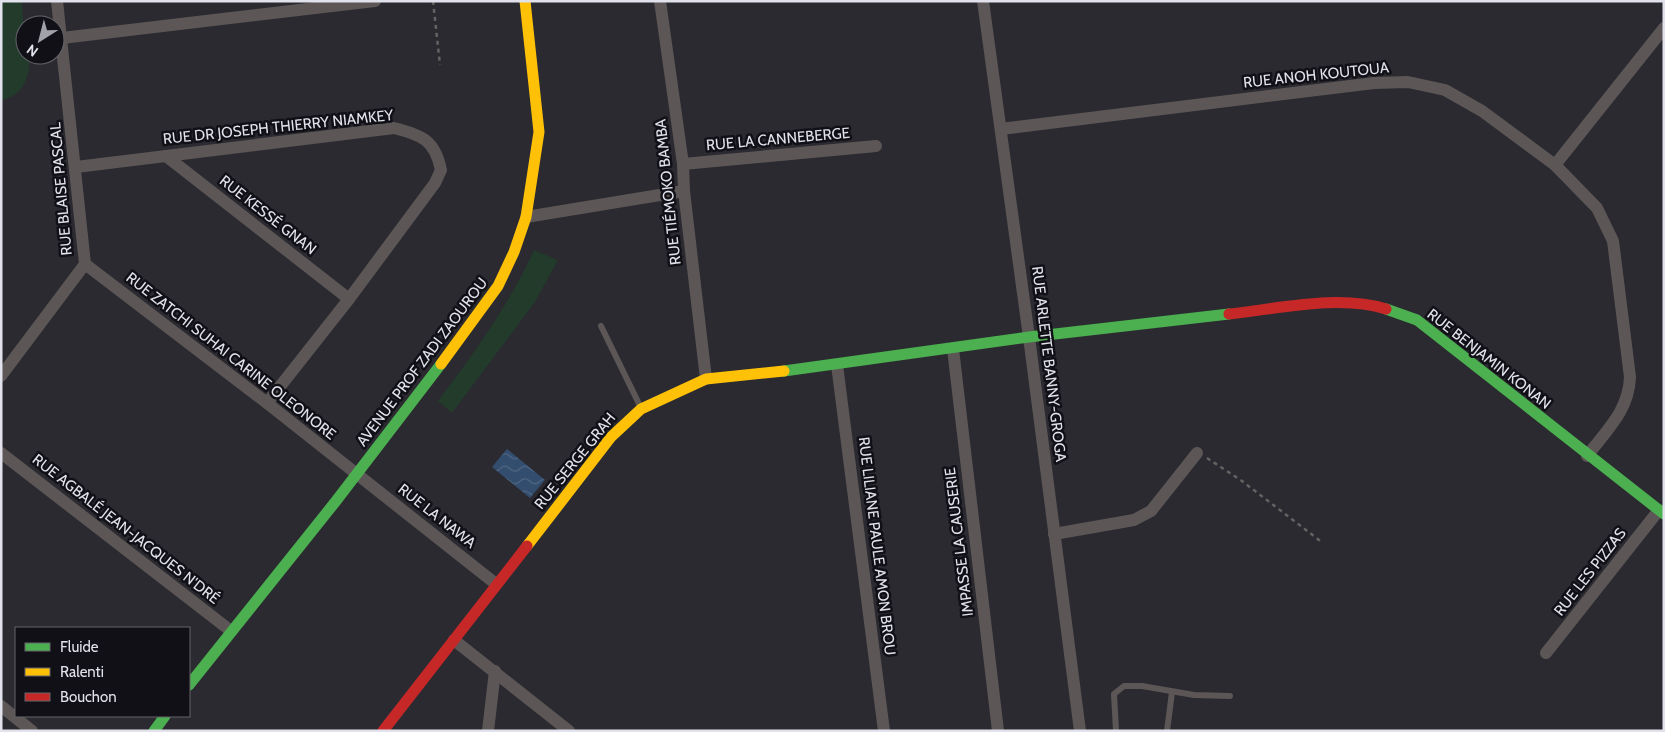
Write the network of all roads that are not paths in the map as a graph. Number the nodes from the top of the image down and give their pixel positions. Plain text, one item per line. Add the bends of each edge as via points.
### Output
1 (57, 1) edge
2 (375, 1) edge
3 (525, 1) edge
4 (660, 1) edge
5 (983, 1) edge
6 (59, 15) edge
7 (1664, 28) edge
8 (65, 38) edge
9 (65, 65) edge
10 (1002, 129) junction
11 (876, 146) dead end
12 (166, 156) junction
13 (683, 164) junction
14 (1555, 165) junction
15 (76, 167) junction
16 (684, 191) junction
17 (526, 217) junction
18 (85, 264) junction
19 (349, 299) junction
20 (601, 326) dead end
21 (1029, 337) junction
22 (953, 349) junction
23 (837, 365) junction
24 (1, 376) edge
25 (706, 379) junction
26 (267, 403) junction
27 (641, 409) junction
28 (1, 453) edge
29 (1197, 453) road end
30 (1587, 456) junction
31 (357, 473) junction
32 (1661, 512) edge
33 (1054, 534) junction
34 (496, 584) junction
35 (231, 631) junction
36 (454, 640) junction
37 (1546, 653) dead end
38 (495, 671) junction
39 (190, 684) edge
40 (1172, 692) junction
41 (1230, 696) dead end
42 (1, 706) edge
43 (164, 717) edge
44 (32, 731) edge
45 (154, 731) edge
46 (383, 731) edge
47 (488, 731) edge
48 (570, 731) edge
49 (884, 731) edge
50 (998, 731) edge
51 (1080, 731) edge
52 (1116, 731) edge
53 (1167, 731) edge

1 - 6 street, RUE BLAISE PASCAL
2 - 8 street
3 - 17 street, AVENUE PROF ZADI ZAOUROU via 539,132
4 - 13 street, RUE TIÉMOKO BAMBA
5 - 10 street, RUE ARLETTE BANNY-GROGA
7 - 14 street
9 - 15 street, RUE BLAISE PASCAL
10 - 14 street, RUE ANOH KOUTOUA via 1374,83 1408,82 1444,90
10 - 21 street, RUE ARLETTE BANNY-GROGA
11 - 13 street, RUE LA CANNEBERGE
12 - 15 street, RUE DR JOSEPH THIERRY NIAMKEY
12 - 19 street, RUE KESSÉ GNAN
12 - 19 street, RUE DR JOSEPH THIERRY NIAMKEY via 394,128 426,139 434,148 441,170 435,183
13 - 16 street, RUE TIÉMOKO BAMBA
14 - 30 street, RUE ANOH KOUTOUA via 1597,208 1613,241 1630,376 1630,392 1625,406
15 - 18 street, RUE BLAISE PASCAL
16 - 17 street
16 - 25 street, RUE TIÉMOKO BAMBA
17 - 31 street, AVENUE PROF ZADI ZAOUROU via 506,269 477,317
18 - 24 street, RUE BLAISE PASCAL
18 - 26 street, RUE ZATCHI SUHAI CARINE OLEONORE
19 - 26 street, RUE DR JOSEPH THIERRY NIAMKEY
20 - 27 lane
21 - 22 street, RUE SERGE GRAH
21 - 30 street, RUE BENJAMIN KONAN via 1338,302 1373,305 1417,320
21 - 33 street, RUE ARLETTE BANNY-GROGA
22 - 23 street, RUE SERGE GRAH
22 - 50 street, IMPASSE LA CAUSERIE
23 - 25 street, RUE SERGE GRAH
23 - 49 street, RUE LILIANE PAULE AMON BROU
25 - 27 street, RUE SERGE GRAH
26 - 31 street, RUE ZATCHI SUHAI CARINE OLEONORE
27 - 34 street, RUE SERGE GRAH via 612,437
28 - 35 street, RUE AGBALÉ JEAN-JACQUES N'DRÉ
29 - 33 street via 1144,516
30 - 32 street, RUE BENJAMIN KONAN
31 - 34 street, RUE LA NAWA
31 - 35 street, AVENUE PROF ZADI ZAOUROU
32 - 37 street, RUE LES PIZZAS
33 - 51 street, RUE ARLETTE BANNY-GROGA
34 - 36 street, RUE SERGE GRAH
35 - 39 street, AVENUE PROF ZADI ZAOUROU
36 - 38 street
36 - 46 street, RUE SERGE GRAH
38 - 47 street
38 - 48 street
40 - 41 lane
40 - 52 lane via 1142,686 1118,689 1114,694
40 - 53 lane
42 - 44 street
43 - 45 street

